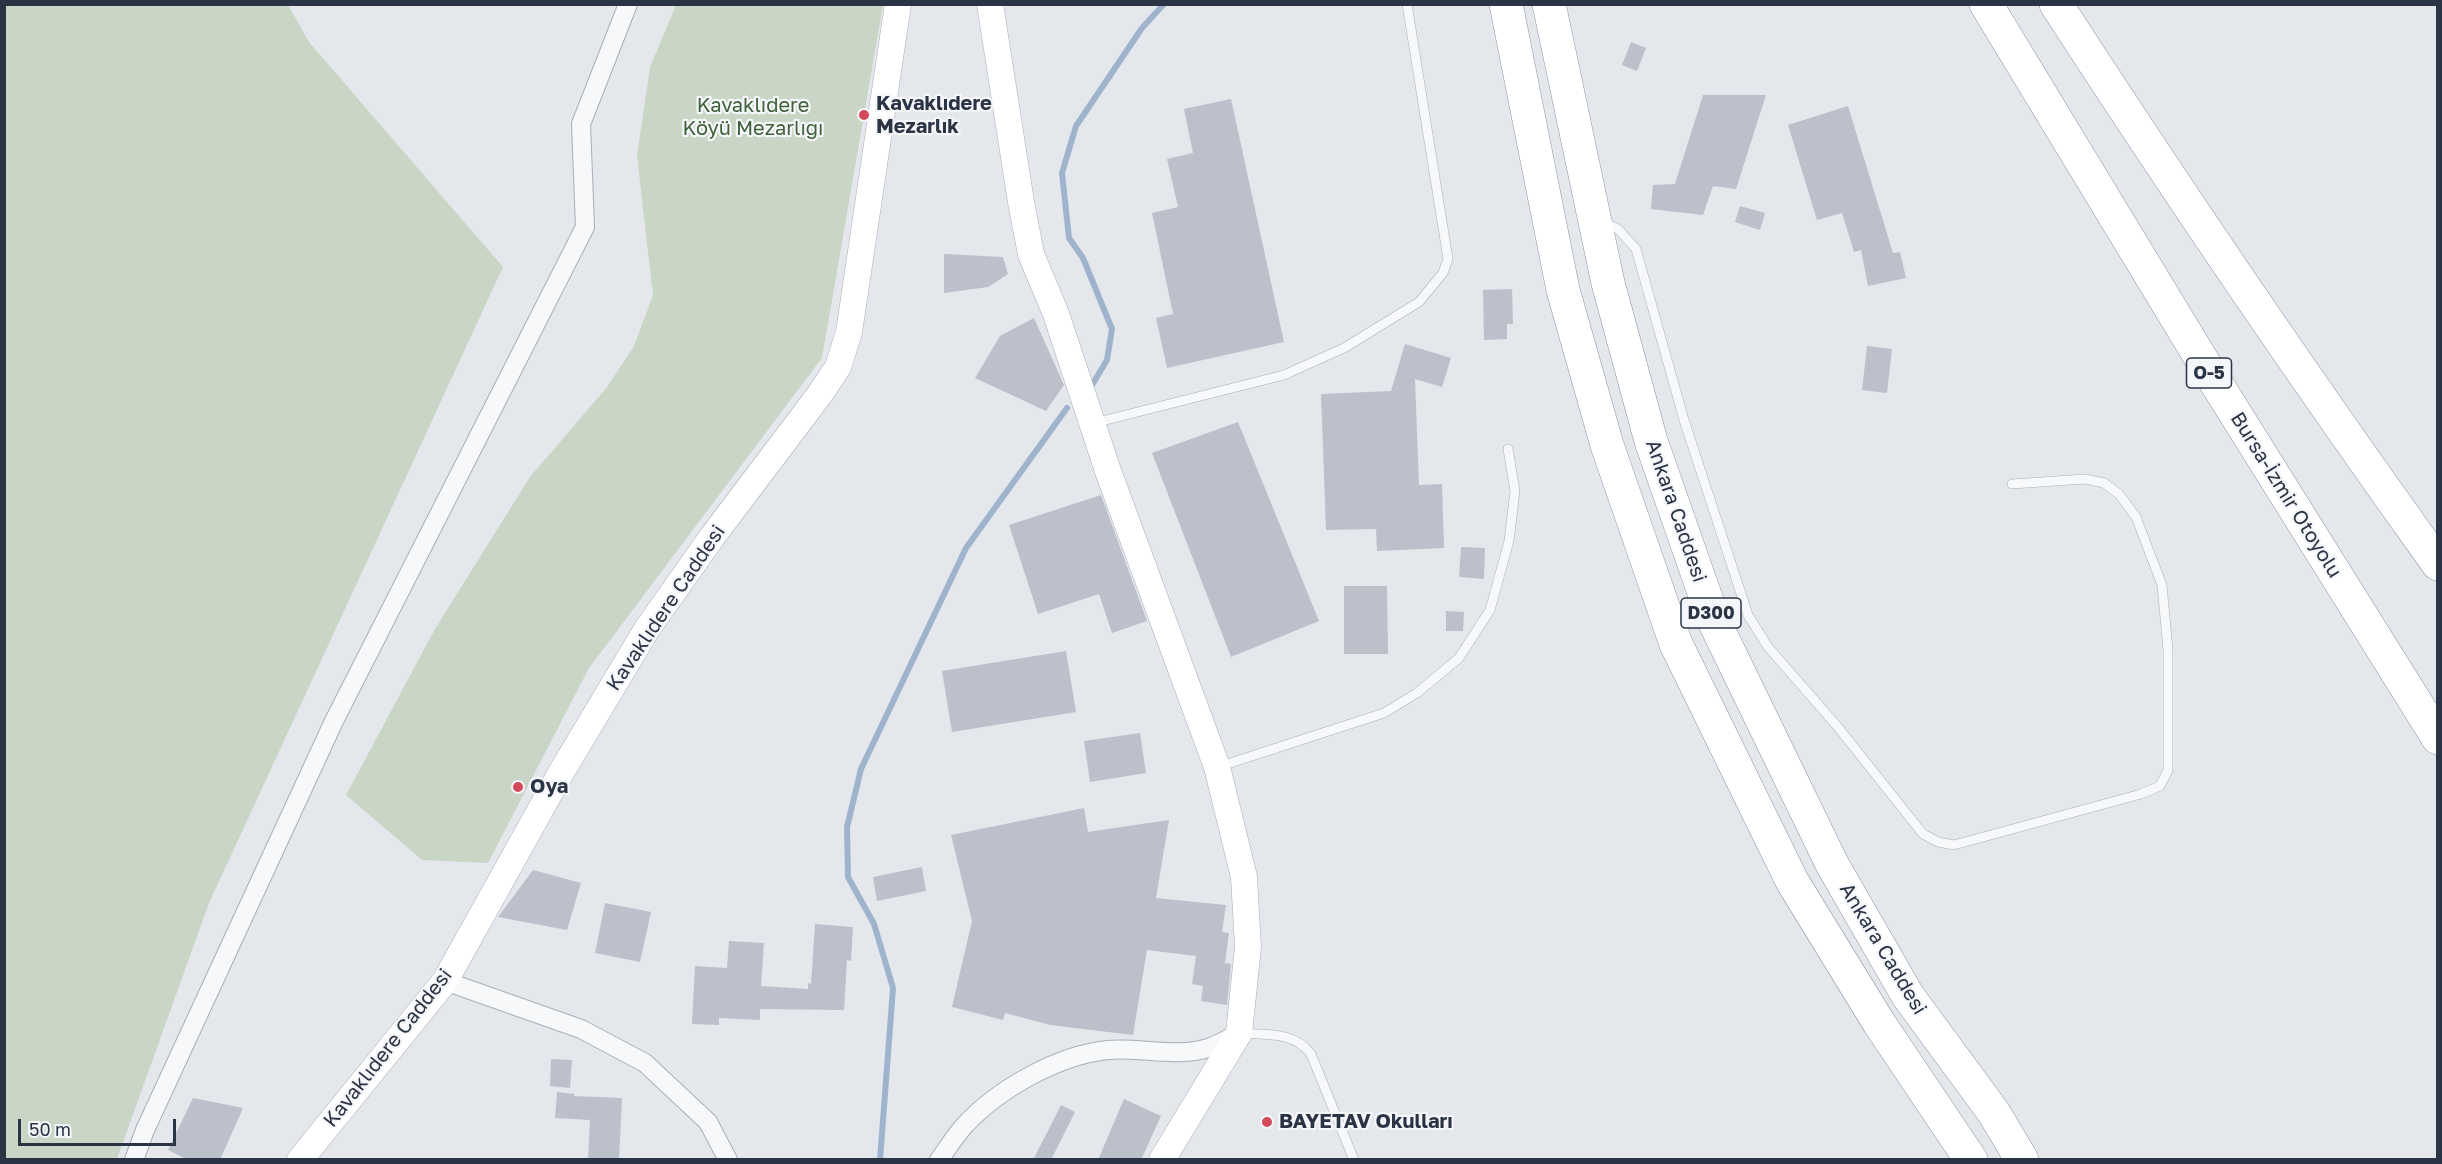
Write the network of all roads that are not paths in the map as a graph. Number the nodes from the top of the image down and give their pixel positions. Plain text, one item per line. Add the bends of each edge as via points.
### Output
1 (628, 4) edge
2 (898, 4) edge
3 (990, 4) edge
4 (1407, 4) edge
5 (1506, 4) edge
6 (1549, 4) edge
7 (1986, 4) edge
8 (2056, 4) edge
9 (1594, 216) junction
10 (1092, 423) junction
11 (1508, 449) dead end
12 (2012, 484) dead end
13 (2438, 564) edge
14 (2438, 738) edge
15 (1217, 767) junction
16 (445, 981) junction
17 (1239, 1033) junction
18 (134, 1160) edge
19 (300, 1160) edge
20 (728, 1160) edge
21 (939, 1160) edge
22 (1162, 1160) edge
23 (1354, 1160) edge
24 (1971, 1160) edge
25 (2022, 1160) edge

1 - 18 street via 581,124 585,227 334,721
2 - 16 street, Kavaklıdere Caddesi via 849,332 838,367 648,629 562,771
3 - 10 street via 1031,254 1056,314
4 - 10 lane via 1448,259 1443,273 1419,302 1344,348 1284,375
5 - 24 highway, Ankara Caddesi / D300 via 1563,290 1607,445 1677,644 1792,881 1879,1023
6 - 9 highway, Ankara Caddesi / D300
7 - 14 highway, Bursa-İzmir Otoyolu / O-5
8 - 13 highway via 2206,233
9 - 12 lane via 1618,229 1636,249 1684,420 1748,615 1768,647 1923,834 1954,845 2141,794 2160,786 2168,770 2168,650 2162,585 2136,517 2119,494 2104,483 2085,479
9 - 25 highway, Ankara Caddesi / D300 via 1651,441 1714,621 1832,864 1908,996 1994,1113
10 - 15 street
11 - 15 lane via 1515,491 1509,541 1490,610 1459,658 1417,693 1384,713
15 - 17 street via 1244,877 1248,947
16 - 19 street, Kavaklıdere Caddesi
16 - 20 street via 581,1029 645,1063 708,1122
17 - 21 street via 1193,1052 1108,1050 1066,1059 994,1100 964,1126
17 - 22 street
17 - 23 lane via 1293,1038 1304,1045

